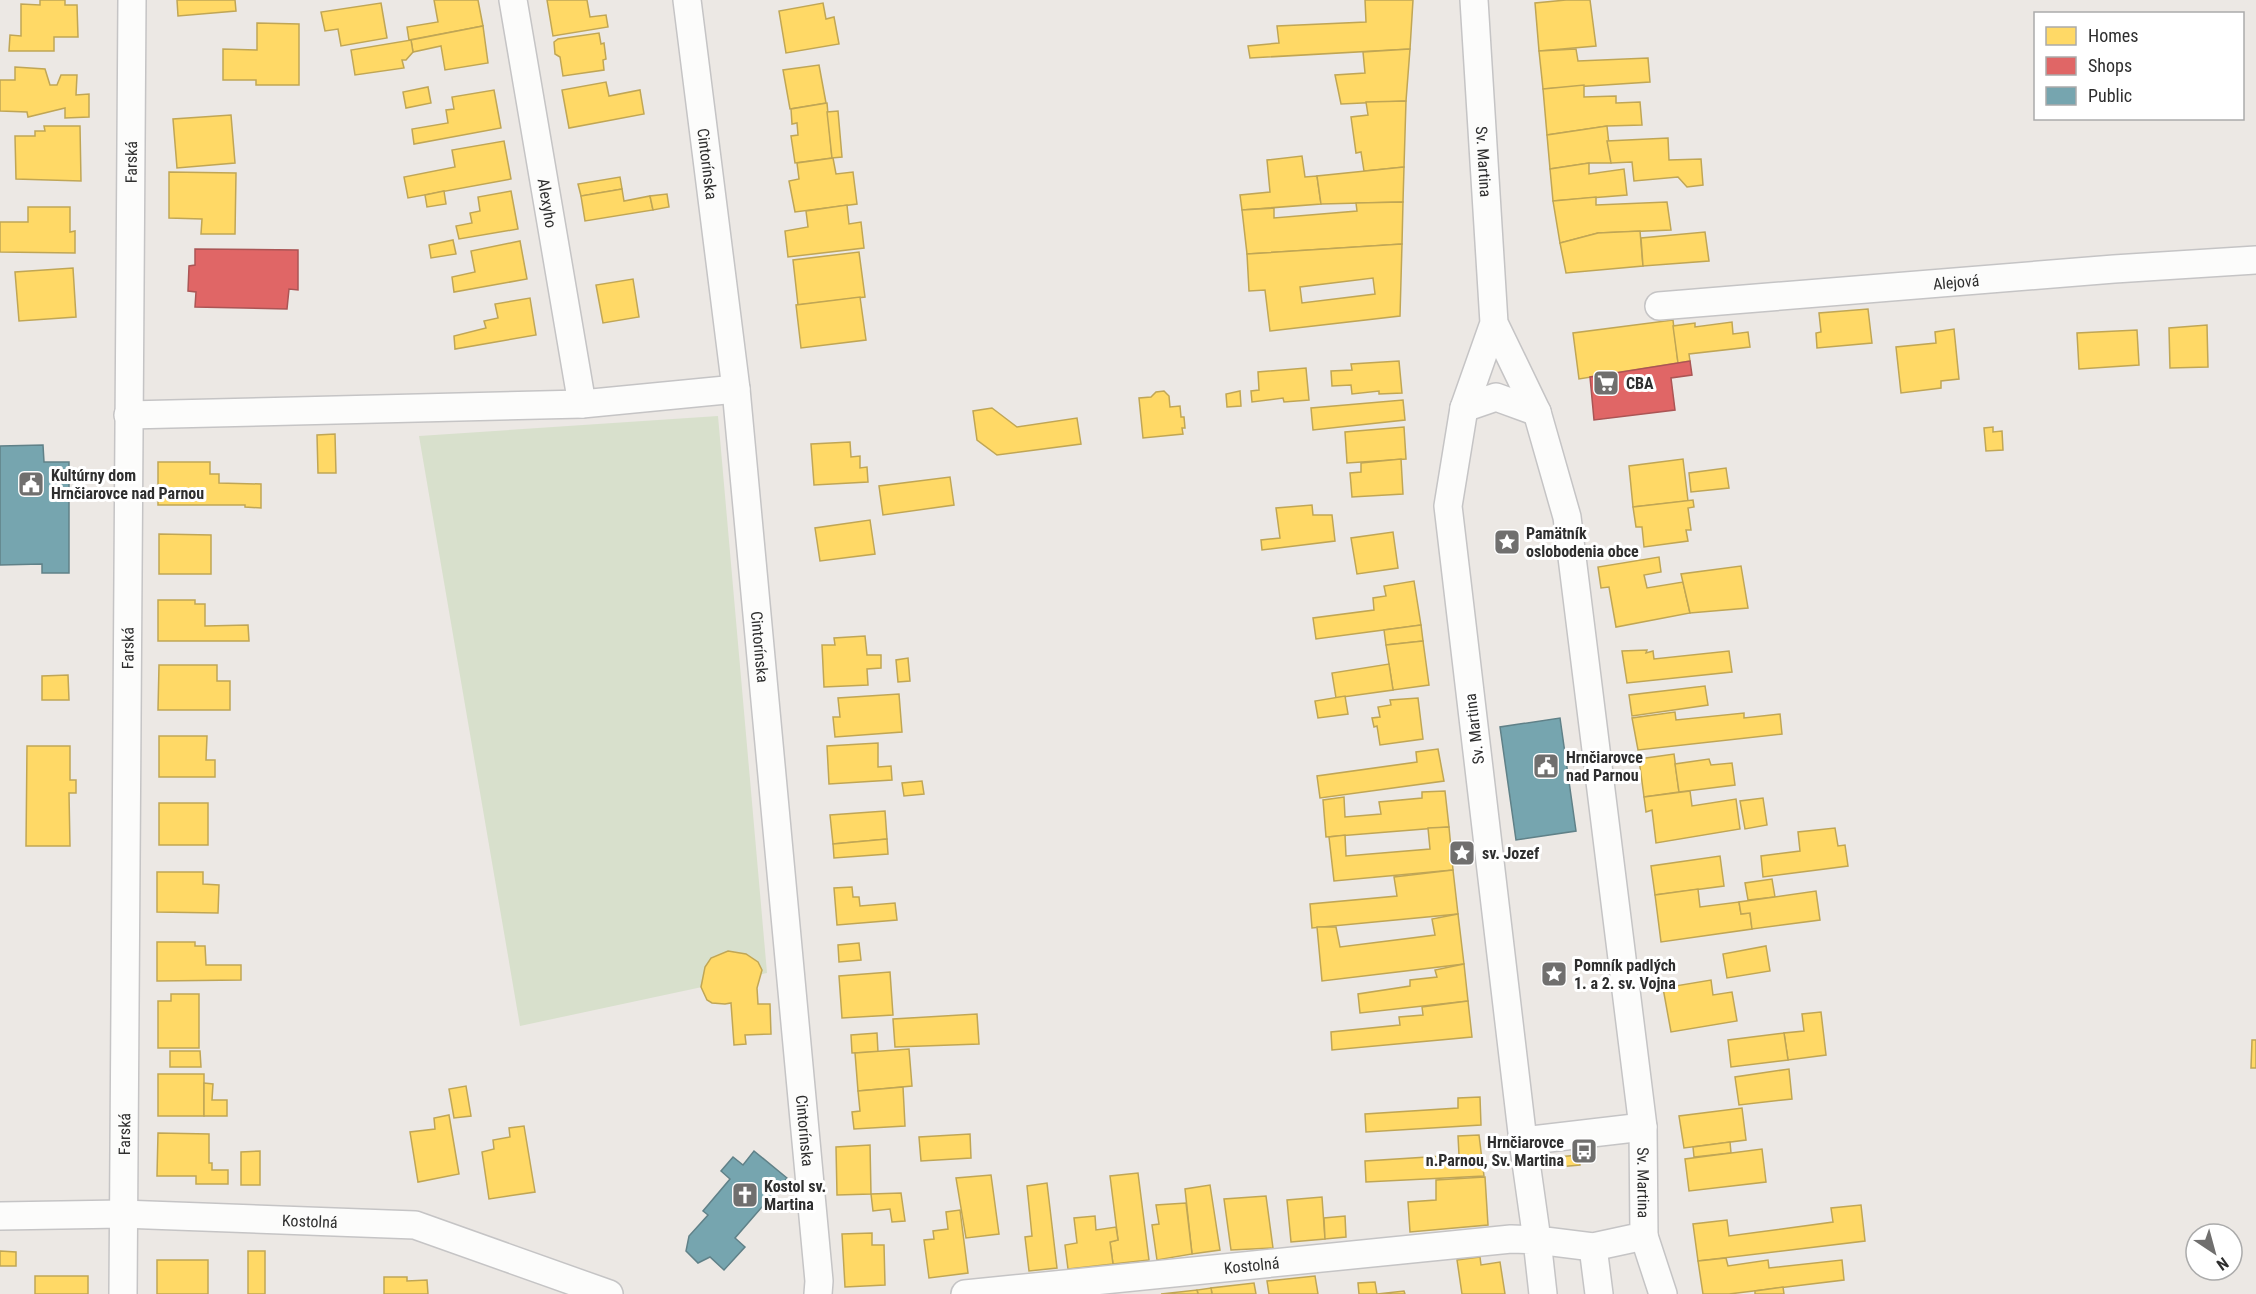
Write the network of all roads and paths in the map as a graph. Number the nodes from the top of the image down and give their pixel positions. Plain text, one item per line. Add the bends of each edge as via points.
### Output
1 (132, 0) edge
2 (513, 0) edge
3 (687, 0) edge
4 (1474, 0) edge
5 (2256, 260) edge
6 (1659, 306) dead end
7 (1494, 323) junction
8 (736, 389) junction
9 (582, 404) junction
10 (1464, 408) junction
11 (1537, 412) junction
12 (128, 415) junction
13 (1642, 1127) junction
14 (1523, 1141) junction
15 (122, 1214) junction
16 (0, 1216) edge
17 (1644, 1236) junction
18 (1537, 1240) junction
19 (1593, 1247) junction
20 (572, 1287) edge
21 (123, 1294) edge
22 (609, 1294) edge
23 (818, 1294) edge
24 (965, 1294) edge
25 (1542, 1294) edge
26 (1599, 1294) edge
27 (1663, 1294) edge

1 - 12 street, Farská
2 - 9 street, Alexyho
3 - 8 street, Cintorínska
4 - 7 street, Sv. Martina
5 - 6 street, Alejová
7 - 10 street, Sv. Martina
7 - 11 street, Sv. Martina
8 - 9 street
8 - 23 street, Cintorínska
9 - 12 street
10 - 11 street via 1496,397
10 - 14 street, Sv. Martina via 1448,506
11 - 13 street, Sv. Martina via 1567,517
12 - 15 street, Farská
13 - 14 street, Sv. Martina
13 - 17 street, Sv. Martina
14 - 18 street, Sv. Martina
15 - 16 street, Kostolná
15 - 20 street, Kostolná via 416,1225
15 - 21 street, Farská
17 - 19 street, Sv. Martina
17 - 27 street, Sv. Martina
18 - 19 street, Sv. Martina
18 - 24 street, Kostolná via 1511,1239
18 - 25 street, Sv. Martina
19 - 26 street
20 - 22 street, Kostolná

